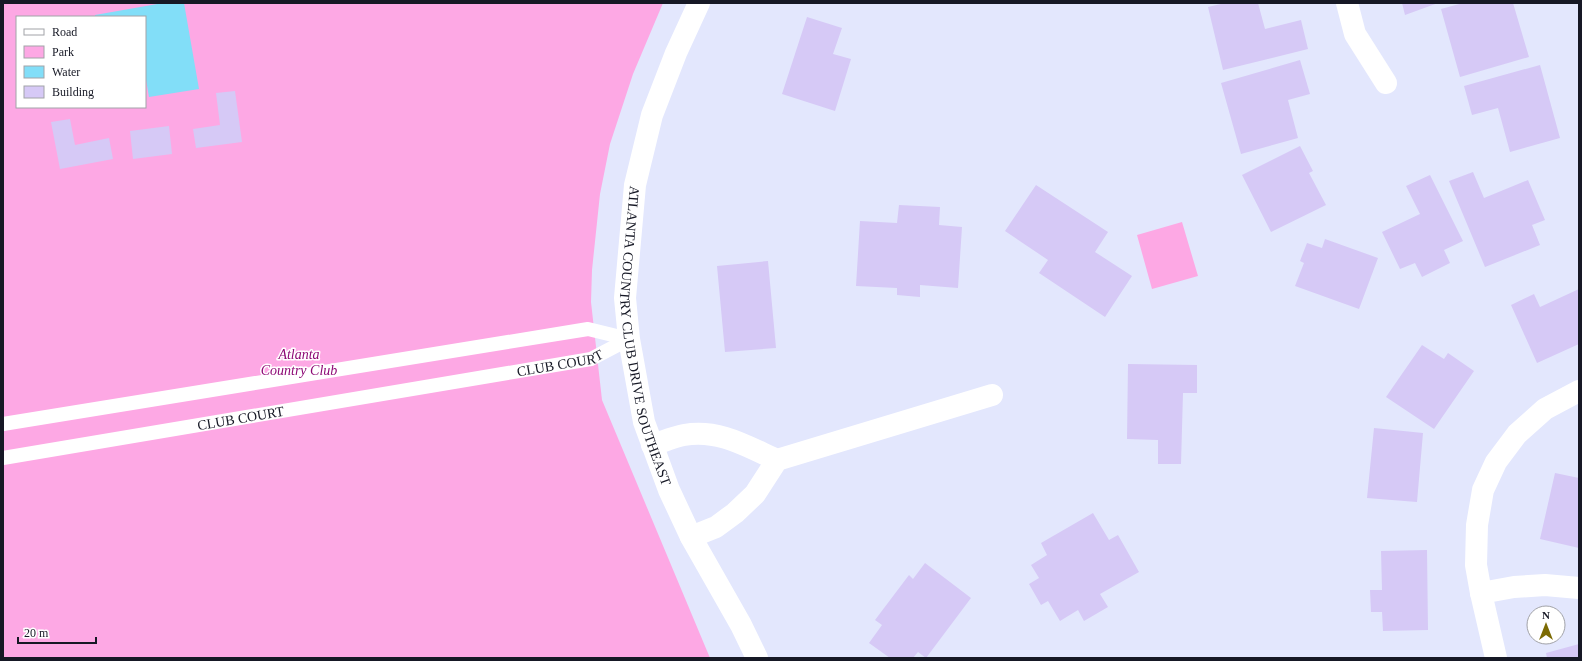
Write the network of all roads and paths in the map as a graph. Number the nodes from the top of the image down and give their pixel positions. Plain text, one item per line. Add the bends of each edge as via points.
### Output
1 (699, 3) edge
2 (1347, 3) edge
3 (1386, 83) dead end
4 (629, 339) junction
5 (1579, 391) edge
6 (992, 395) dead end
7 (3, 424) edge
8 (652, 446) junction
9 (3, 458) edge
10 (777, 460) junction
11 (692, 537) junction
12 (1579, 588) edge
13 (1481, 593) junction
14 (757, 658) edge
15 (1496, 658) edge

1 - 4 street, ATLANTA COUNTRY CLUB DRIVE SOUTHEAST via 676,53 652,116 635,185 625,298
2 - 3 street via 1356,34
4 - 7 lane, CLUB COURT via 588,329
4 - 8 street, ATLANTA COUNTRY CLUB DRIVE SOUTHEAST via 639,401
4 - 9 lane, CLUB COURT via 591,359
5 - 13 street via 1545,409 1517,434 1496,462 1483,490 1477,525 1476,564
6 - 10 street
8 - 10 street via 684,435 712,434 734,439
8 - 11 street, ATLANTA COUNTRY CLUB DRIVE SOUTHEAST via 669,490
10 - 11 street via 755,494 735,513 716,527
11 - 14 street, ATLANTA COUNTRY CLUB DRIVE SOUTHEAST
12 - 13 street via 1545,585
13 - 15 street

